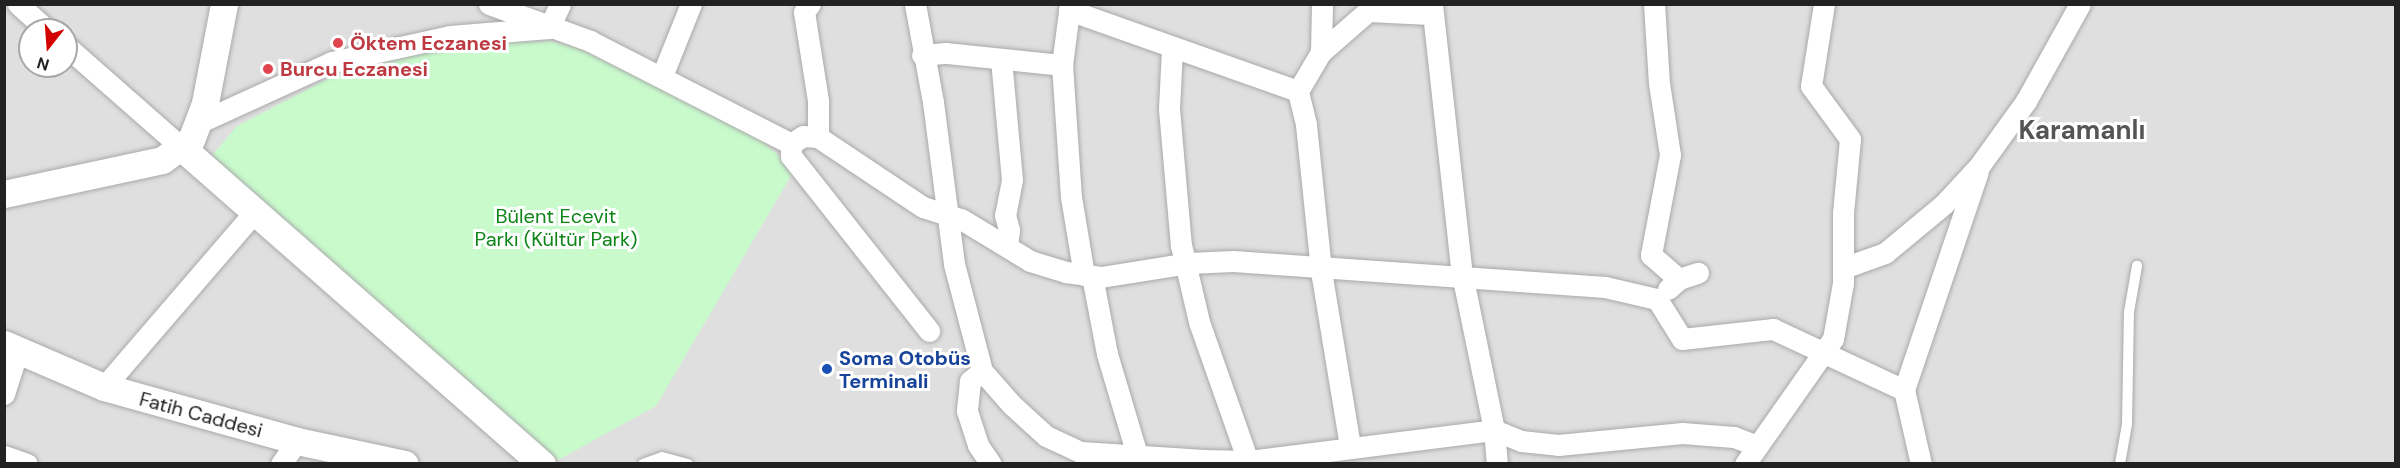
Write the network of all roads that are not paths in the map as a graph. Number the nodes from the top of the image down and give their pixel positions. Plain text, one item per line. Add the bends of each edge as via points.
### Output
1 (18, 4) edge
2 (224, 4) edge
3 (489, 4) edge
4 (560, 4) edge
5 (691, 4) edge
6 (810, 4) edge
7 (915, 4) edge
8 (1322, 4) edge
9 (1654, 4) edge
10 (1824, 4) edge
11 (2080, 4) edge
12 (1070, 7) edge
13 (1431, 10) edge
14 (34, 18) edge
15 (549, 28) junction
16 (1172, 49) junction
17 (1321, 52) junction
18 (922, 55) junction
19 (78, 57) edge
20 (1001, 59) junction
21 (1062, 65) junction
22 (662, 76) junction
23 (1298, 91) junction
24 (198, 123) junction
25 (818, 137) junction
26 (791, 144) junction
27 (180, 146) junction
28 (1980, 165) junction
29 (4, 194) edge
30 (256, 210) junction
31 (948, 215) junction
32 (1007, 247) junction
33 (1188, 263) junction
34 (2137, 266) dead end
35 (1843, 268) junction
36 (1321, 270) junction
37 (1462, 274) junction
38 (1088, 276) junction
39 (1657, 299) junction
40 (929, 331) dead end
41 (11, 347) edge
42 (1822, 354) junction
43 (982, 371) junction
44 (104, 387) junction
45 (1904, 390) junction
46 (4, 394) edge
47 (1494, 430) junction
48 (297, 441) junction
49 (1350, 446) junction
50 (1560, 454) edge
51 (1751, 455) edge
52 (4, 456) edge
53 (1138, 458) junction
54 (395, 462) edge
55 (1249, 462) edge
56 (27, 464) edge
57 (281, 464) edge
58 (542, 464) edge
59 (643, 464) edge
60 (688, 464) edge
61 (991, 464) edge
62 (1497, 464) edge
63 (1921, 464) edge
64 (2120, 464) edge

1 - 14 street
2 - 24 street
3 - 15 street
4 - 15 street
5 - 22 street
6 - 25 street via 804,12 818,100
7 - 18 street
8 - 17 street
9 - 39 street via 1659,83 1670,155 1651,255 1689,276
10 - 35 street via 1811,86 1850,139
11 - 28 street via 2026,101
12 - 16 street
12 - 21 street
13 - 17 street via 1368,11
13 - 37 street
15 - 22 street via 590,41
15 - 24 street via 450,36 332,62
16 - 23 street
16 - 33 street via 1169,109 1181,245
17 - 23 street
18 - 20 street
18 - 31 street
19 - 27 street
20 - 21 street
20 - 32 street via 1012,180 1005,215 1009,230
21 - 38 street via 1071,197
22 - 26 street
23 - 36 street via 1306,124
24 - 27 street via 191,140
25 - 26 street via 803,136
25 - 31 street via 923,207
26 - 40 street via 791,156
27 - 29 street via 162,160
27 - 30 street
28 - 35 street via 1944,204 1885,253
28 - 45 street
30 - 44 street
30 - 58 street
31 - 32 street
31 - 43 street via 954,264
32 - 38 street via 1030,261
33 - 36 street via 1233,261
33 - 38 street
33 - 55 street via 1199,322
34 - 64 lane via 2129,312 2127,424
35 - 42 street via 1833,339
36 - 37 street
36 - 49 street
37 - 39 street via 1605,287
37 - 47 street
38 - 53 street
39 - 42 street via 1682,339 1773,329
41 - 44 street, Fatih Caddesi
41 - 46 street
42 - 45 street
42 - 51 street
43 - 53 street via 1046,436 1081,452
43 - 61 street via 970,381 967,411 978,445
44 - 48 street, Fatih Caddesi
45 - 63 street
47 - 49 street
47 - 50 street
47 - 62 street
48 - 54 street, Fatih Caddesi
48 - 57 street
49 - 55 street
50 - 51 street via 1682,433 1734,437
52 - 56 street
53 - 55 street
59 - 60 lane via 662,457

